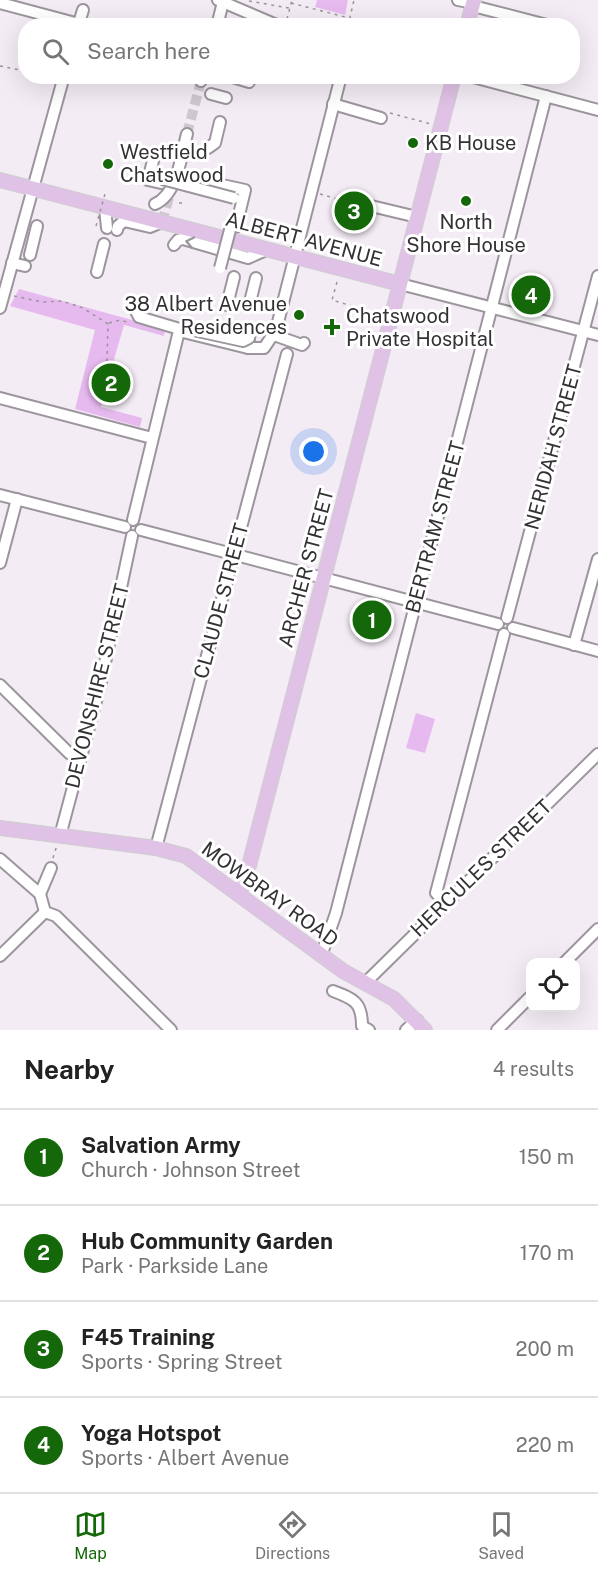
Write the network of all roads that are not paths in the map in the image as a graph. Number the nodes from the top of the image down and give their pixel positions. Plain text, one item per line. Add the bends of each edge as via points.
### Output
1 (458, 0) edge
2 (220, 1) edge
3 (0, 3) edge
4 (473, 3) edge
5 (83, 10) dead end
6 (54, 18) edge
7 (81, 18) edge
8 (218, 18) edge
9 (271, 18) edge
10 (469, 18) edge
11 (523, 18) edge
12 (62, 84) edge
13 (339, 84) edge
14 (452, 84) edge
15 (500, 84) edge
16 (211, 94) dead end
17 (546, 96) junction
18 (226, 98) dead end
19 (333, 104) junction
20 (598, 110) edge
21 (381, 118) road end
22 (220, 122) dead end
23 (187, 134) tunnel mouth
24 (208, 148) dead end
25 (155, 153) dead end
26 (0, 180) edge
27 (199, 180) dead end
28 (33, 188) junction
29 (239, 196) junction
30 (105, 201) junction
31 (155, 204) dead end
32 (367, 205) dead end
33 (417, 217) junction
34 (162, 222) junction
35 (37, 226) dead end
36 (104, 244) dead end
37 (174, 245) dead end
38 (268, 249) junction
39 (30, 255) dead end
40 (293, 256) junction
41 (12, 263) junction
42 (25, 266) dead end
43 (222, 269) dead end
44 (97, 272) dead end
45 (598, 276) edge
46 (234, 277) dead end
47 (256, 278) dead end
48 (294, 279) dead end
49 (400, 284) junction
50 (250, 303) dead end
51 (227, 306) dead end
52 (493, 307) junction
53 (0, 308) edge
54 (135, 309) dead end
55 (179, 331) junction
56 (584, 331) junction
57 (274, 335) junction
58 (598, 335) edge
59 (304, 343) dead end
60 (248, 348) junction
61 (286, 354) dead end
62 (0, 398) edge
63 (152, 438) junction
64 (0, 495) edge
65 (17, 500) junction
66 (129, 523) junction
67 (136, 533) junction
68 (232, 555) junction
69 (598, 559) edge
70 (0, 563) edge
71 (324, 578) junction
72 (415, 603) junction
73 (505, 626) junction
74 (574, 645) junction
75 (598, 651) edge
76 (0, 685) edge
77 (598, 753) edge
78 (80, 759) junction
79 (0, 828) edge
80 (60, 836) junction
81 (156, 848) junction
82 (0, 859) edge
83 (51, 868) road end
84 (40, 894) junction
85 (238, 894) junction
86 (446, 903) junction
87 (45, 912) junction
88 (598, 929) edge
89 (0, 956) edge
90 (321, 956) junction
91 (569, 958) edge
92 (366, 983) junction
93 (333, 991) dead end
94 (526, 1002) edge
95 (421, 1025) edge
96 (171, 1030) edge
97 (369, 1030) edge
98 (406, 1030) edge
99 (497, 1030) edge

1 - 4 street
2 - 8 street
2 - 9 street
3 - 6 street
4 - 10 main road
4 - 11 street
5 - 7 street
12 - 28 street
13 - 19 street
14 - 33 main road, ARCHER STREET
15 - 17 street
16 - 18 street
17 - 20 street
17 - 52 street, BERTRAM STREET
19 - 21 street
19 - 40 street
22 - 24 street via 215,143
23 - 31 street via 172,187
25 - 29 street, bridge via 147,176
26 - 28 main road, ALBERT AVENUE
27 - 29 street
28 - 30 main road, ALBERT AVENUE
28 - 41 street
29 - 43 street
30 - 34 main road, ALBERT AVENUE
30 - 34 street via 107,228 124,221 150,227
32 - 33 street
33 - 49 main road, ARCHER STREET
34 - 38 main road, ALBERT AVENUE
35 - 39 street
36 - 44 street
38 -> 37 street via 248,258 183,239
38 - 40 main road, ALBERT AVENUE
40 - 48 street
40 - 49 main road, ALBERT AVENUE
40 - 57 street
41 - 42 street
41 - 53 street
45 - 56 street, NERIDAH STREET
46 - 51 street
47 - 50 street
49 - 52 street, ALBERT AVENUE
49 - 71 main road, ARCHER STREET
52 - 56 street, ALBERT AVENUE
52 - 72 street, BERTRAM STREET
54 - 55 street via 139,317
55 - 60 street
55 - 60 street, bridge via 193,330 243,341 250,333
55 - 63 street
56 - 58 street, ALBERT AVENUE
56 - 73 street, NERIDAH STREET
57 - 59 street
57 - 60 street via 264,348
61 - 68 street, CLAUDE STREET
62 - 63 street
63 - 66 street
64 - 65 street
65 - 66 street
65 - 70 street
66 - 67 street via 140,524
67 - 68 street
67 - 78 street, DEVONSHIRE STREET
68 - 71 street
68 - 81 street, CLAUDE STREET
69 - 74 street
71 - 72 street
71 - 85 main road, ARCHER STREET via 245,881
72 - 73 street
72 - 90 street, BERTRAM STREET via 336,913
73 - 74 street
73 - 86 street, NERIDAH STREET via 436,893
74 - 75 street
76 - 78 street via 69,753
77 - 86 street, HERCULES STREET
78 - 80 street, DEVONSHIRE STREET
79 - 80 main road, MOWBRAY ROAD
80 - 81 main road, MOWBRAY ROAD
81 - 85 main road, MOWBRAY ROAD via 186,856
82 - 84 street
83 - 84 street
84 - 87 street
85 - 90 main road, MOWBRAY ROAD
86 - 92 street, HERCULES STREET
87 - 89 street
87 - 96 street via 56,916
88 - 91 street
90 - 92 main road, MOWBRAY ROAD
92 - 95 main road, MOWBRAY ROAD via 394,999
93 - 97 street via 357,1003 362,1011 362,1026
94 - 99 street
95 - 98 street

